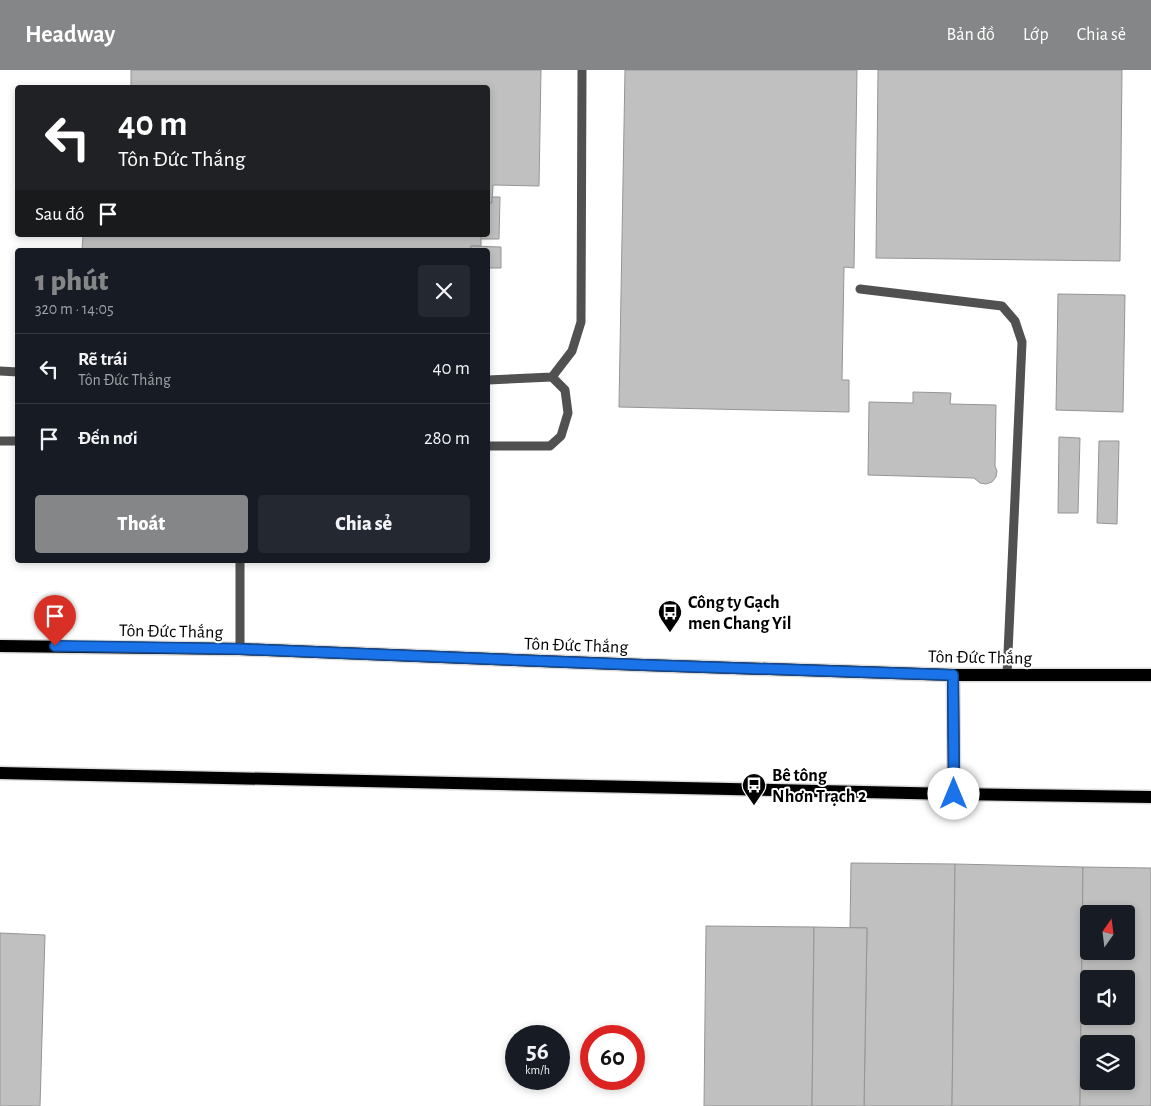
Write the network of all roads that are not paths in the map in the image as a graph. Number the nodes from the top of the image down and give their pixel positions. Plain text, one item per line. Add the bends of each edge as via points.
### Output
1 (582, 70) edge
2 (860, 289) dead end
3 (0, 371) edge
4 (15, 372) edge
5 (552, 377) junction
6 (490, 380) edge
7 (0, 441) edge
8 (15, 441) edge
9 (490, 446) edge
10 (240, 563) edge
11 (0, 646) edge
12 (240, 649) junction
13 (953, 675) junction
14 (1007, 675) junction
15 (1151, 675) edge
16 (0, 773) edge
17 (954, 794) junction
18 (1151, 797) edge

1 - 5 lane via 581,322 572,352
2 - 14 lane via 1002,306 1015,321 1022,342
3 - 4 lane
5 - 6 lane
5 - 9 lane via 565,390 568,413 561,436 550,446
7 - 8 lane
10 - 12 lane
11 - 12 main road, Tôn Đức Thắng
12 - 13 main road, Tôn Đức Thắng
13 - 14 main road, Tôn Đức Thắng
13 - 17 main road
14 - 15 main road, Tôn Đức Thắng
16 - 17 main road
17 - 18 main road

